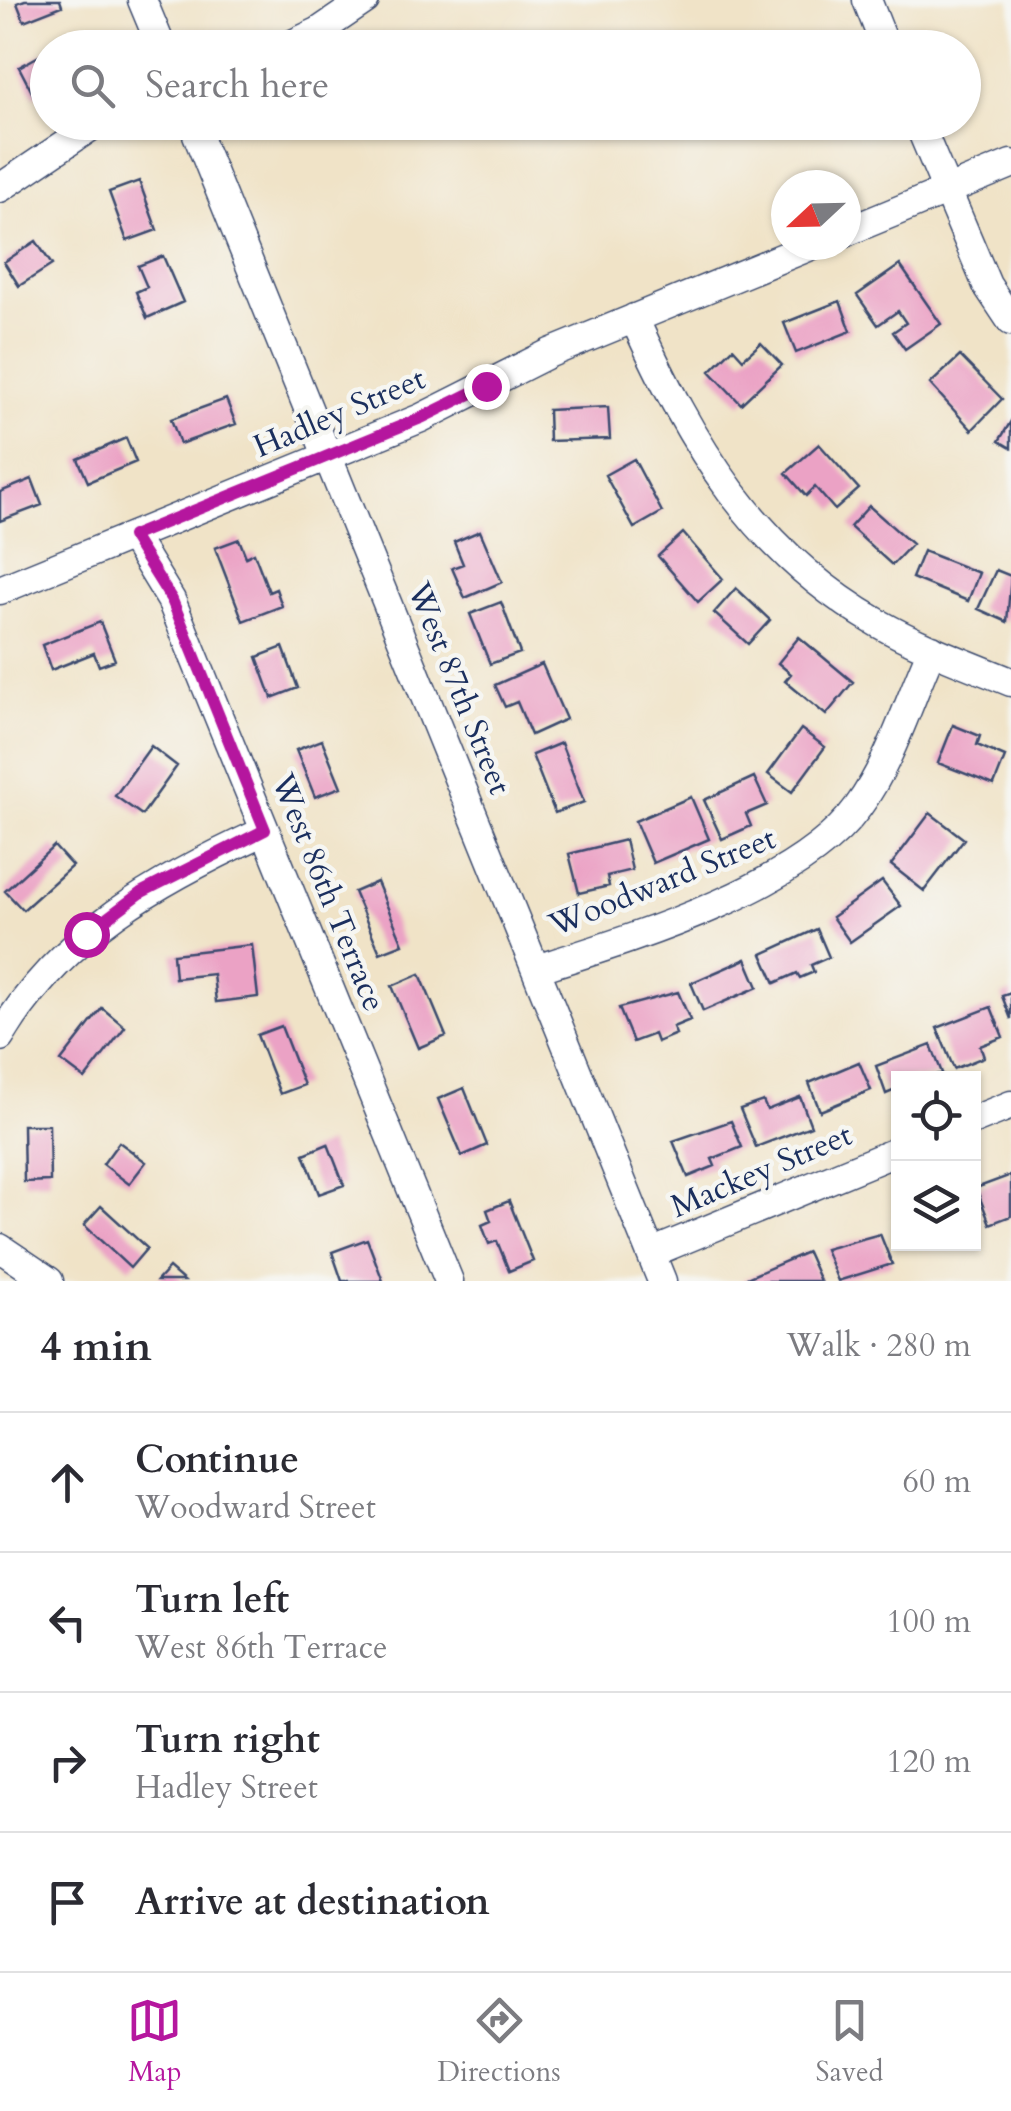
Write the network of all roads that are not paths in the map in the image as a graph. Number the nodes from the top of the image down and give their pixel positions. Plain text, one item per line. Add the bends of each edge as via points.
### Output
1 (142, 0) edge
2 (365, 0) edge
3 (867, 0) edge
4 (154, 30) edge
5 (321, 30) edge
6 (879, 30) edge
7 (71, 140) edge
8 (199, 140) edge
9 (925, 140) edge
10 (1011, 164) edge
11 (0, 188) edge
12 (946, 191) junction
13 (861, 226) edge
14 (776, 260) edge
15 (634, 318) junction
16 (1011, 321) edge
17 (328, 456) junction
18 (132, 536) junction
19 (0, 590) edge
20 (932, 649) junction
21 (1011, 682) edge
22 (265, 830) junction
23 (536, 969) junction
24 (0, 1037) edge
25 (1011, 1105) edge
26 (981, 1117) edge
27 (891, 1153) edge
28 (0, 1248) edge
29 (651, 1254) junction
30 (49, 1281) edge
31 (448, 1281) edge
32 (662, 1281) edge

1 - 4 street
2 - 5 street
3 - 6 street
7 - 11 street
8 - 17 street, West 87th Street
9 - 12 street
10 - 12 street
12 - 13 street
12 - 16 street via 987,285
14 - 15 street, Hadley Street
15 - 17 street, Hadley Street
15 - 20 street via 695,442 733,498 826,589
17 - 18 street, Hadley Street
17 - 23 street, West 87th Street
18 - 19 street, Hadley Street
18 - 22 street, West 86th Terrace via 172,600
20 - 21 street
20 - 23 street, Woodward Street via 872,786 817,851 754,887
22 - 24 street via 142,892 86,934 31,991
22 - 31 street, West 86th Terrace
23 - 29 street, West 87th Street
25 - 26 street
27 - 29 street, Mackey Street
28 - 30 street
29 - 32 street, West 87th Street

